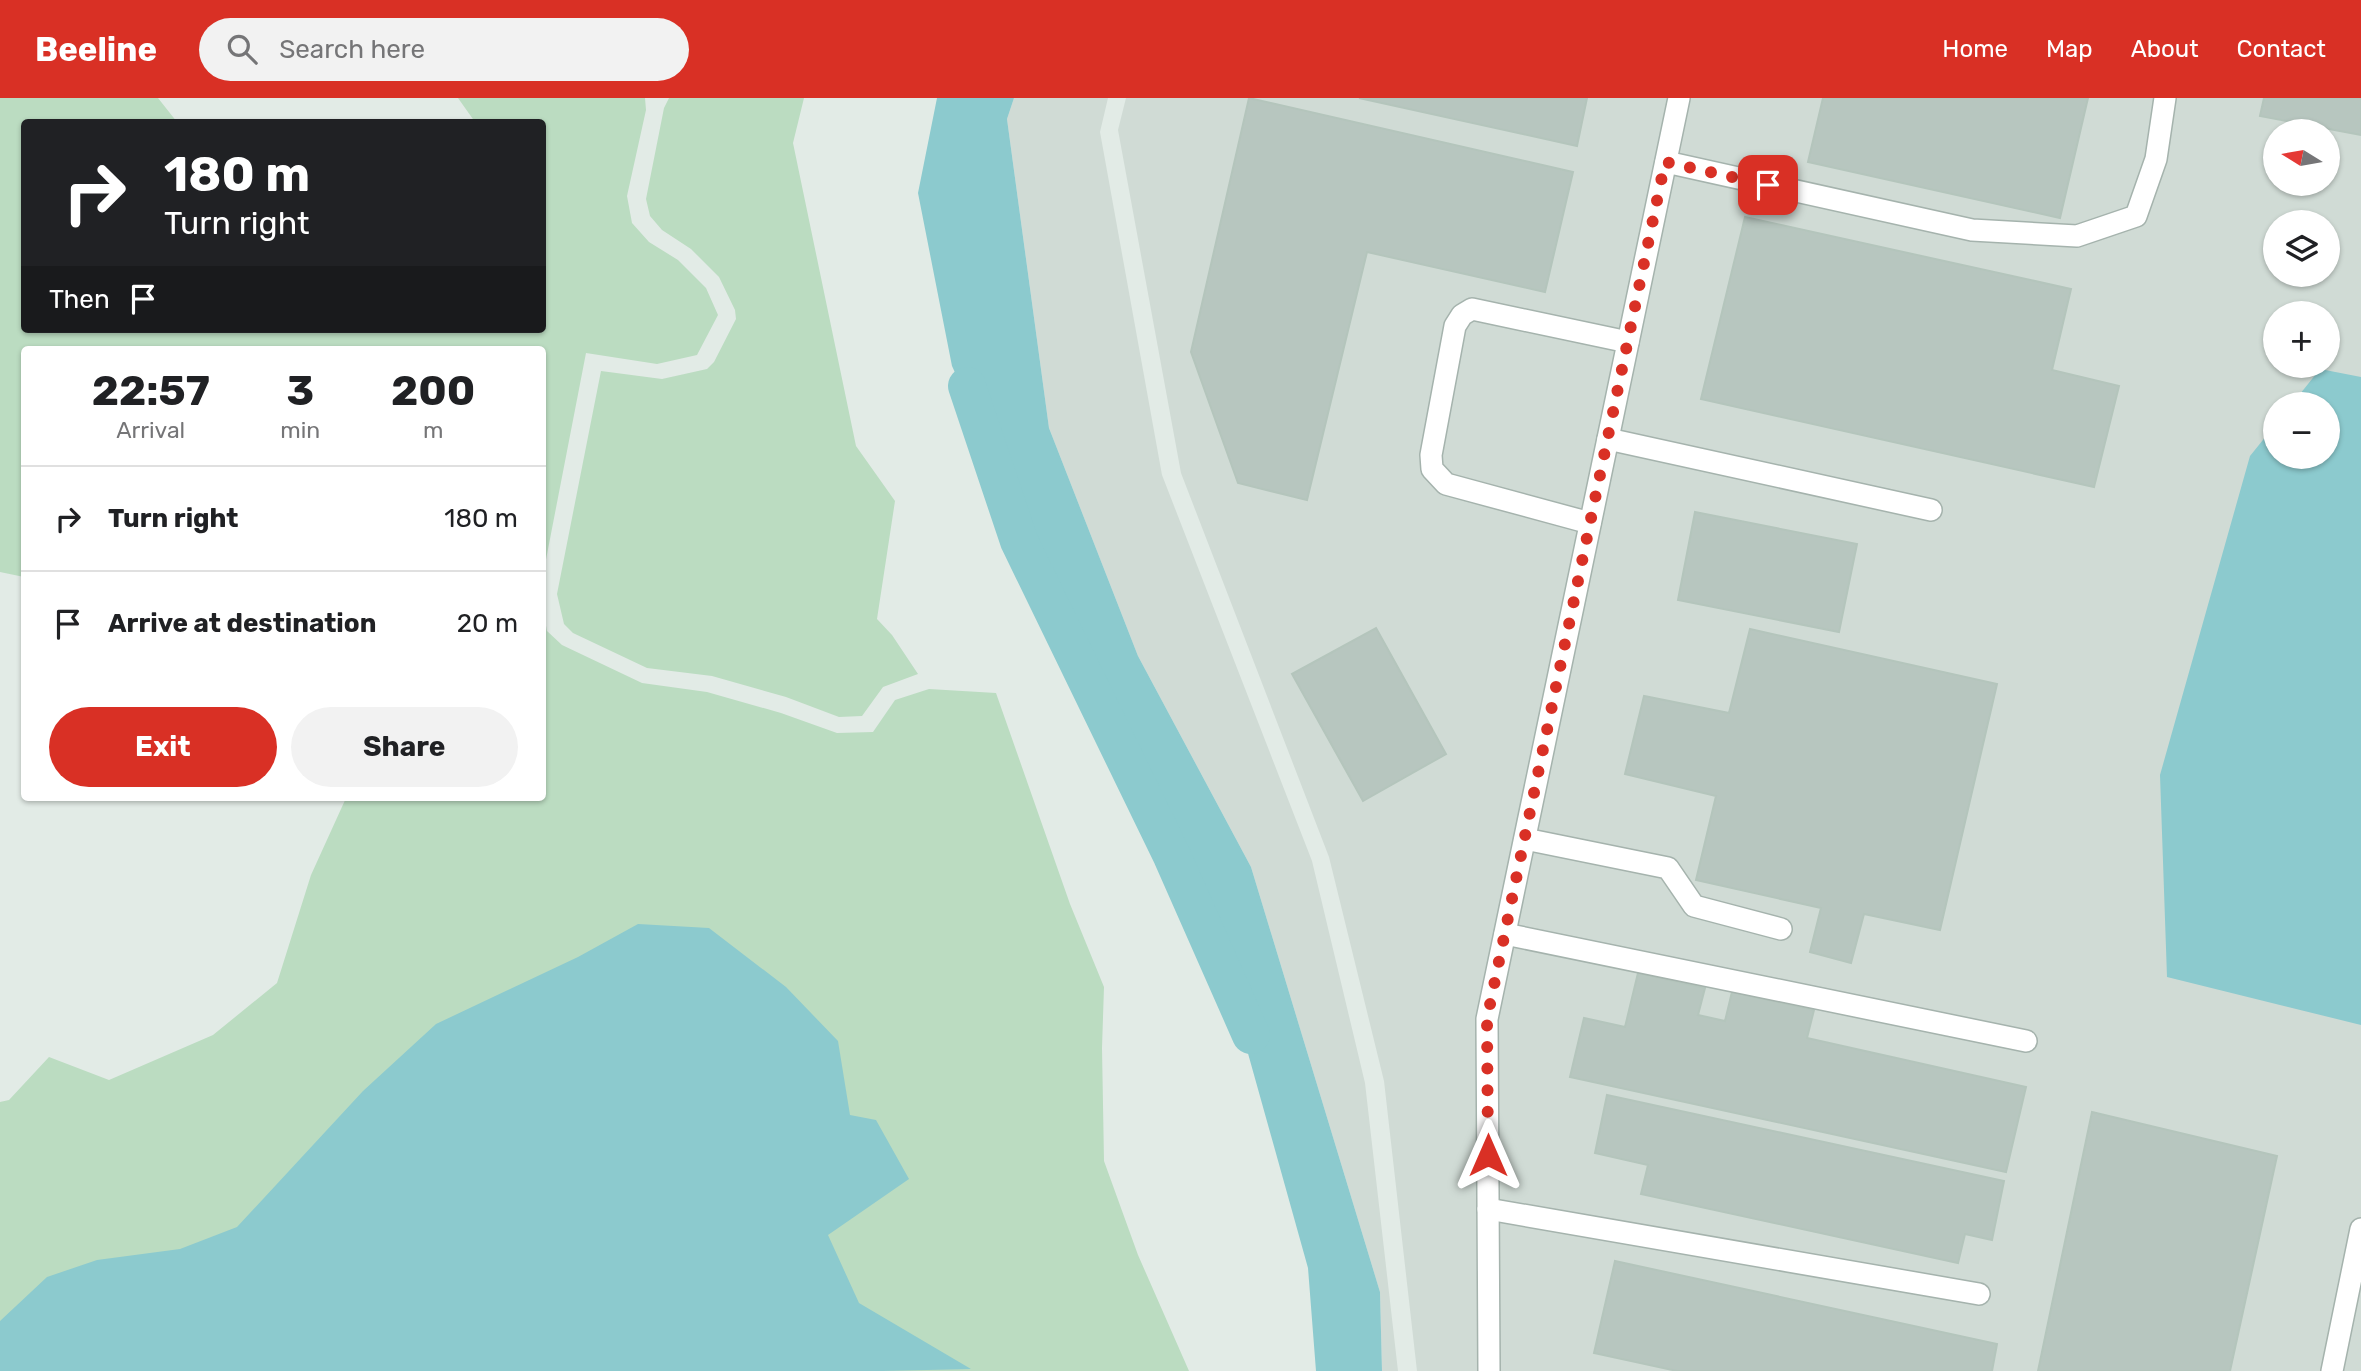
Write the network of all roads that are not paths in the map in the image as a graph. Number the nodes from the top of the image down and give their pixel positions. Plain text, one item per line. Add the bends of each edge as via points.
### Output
1 (1679, 98) edge
2 (2165, 98) edge
3 (1665, 162) junction
4 (1628, 342) junction
5 (1608, 439) junction
6 (1931, 510) dead end
7 (1590, 523) junction
8 (1525, 839) junction
9 (1781, 929) dead end
10 (1505, 934) junction
11 (2026, 1041) dead end
12 (1488, 1209) junction
13 (2361, 1229) edge
14 (1979, 1294) dead end
15 (1489, 1371) edge
16 (2332, 1371) edge

1 - 3 street
2 - 3 street via 2156,159 2136,216 2077,236 1972,230
3 - 4 street
4 - 5 street
4 - 7 street via 1472,309 1455,326 1431,455 1433,470 1446,484
5 - 6 street
5 - 7 street
7 - 8 street
8 - 9 street via 1668,868 1694,906
8 - 10 street
10 - 11 street
10 - 12 street via 1487,1019
12 - 14 street
12 - 15 street
13 - 16 street

